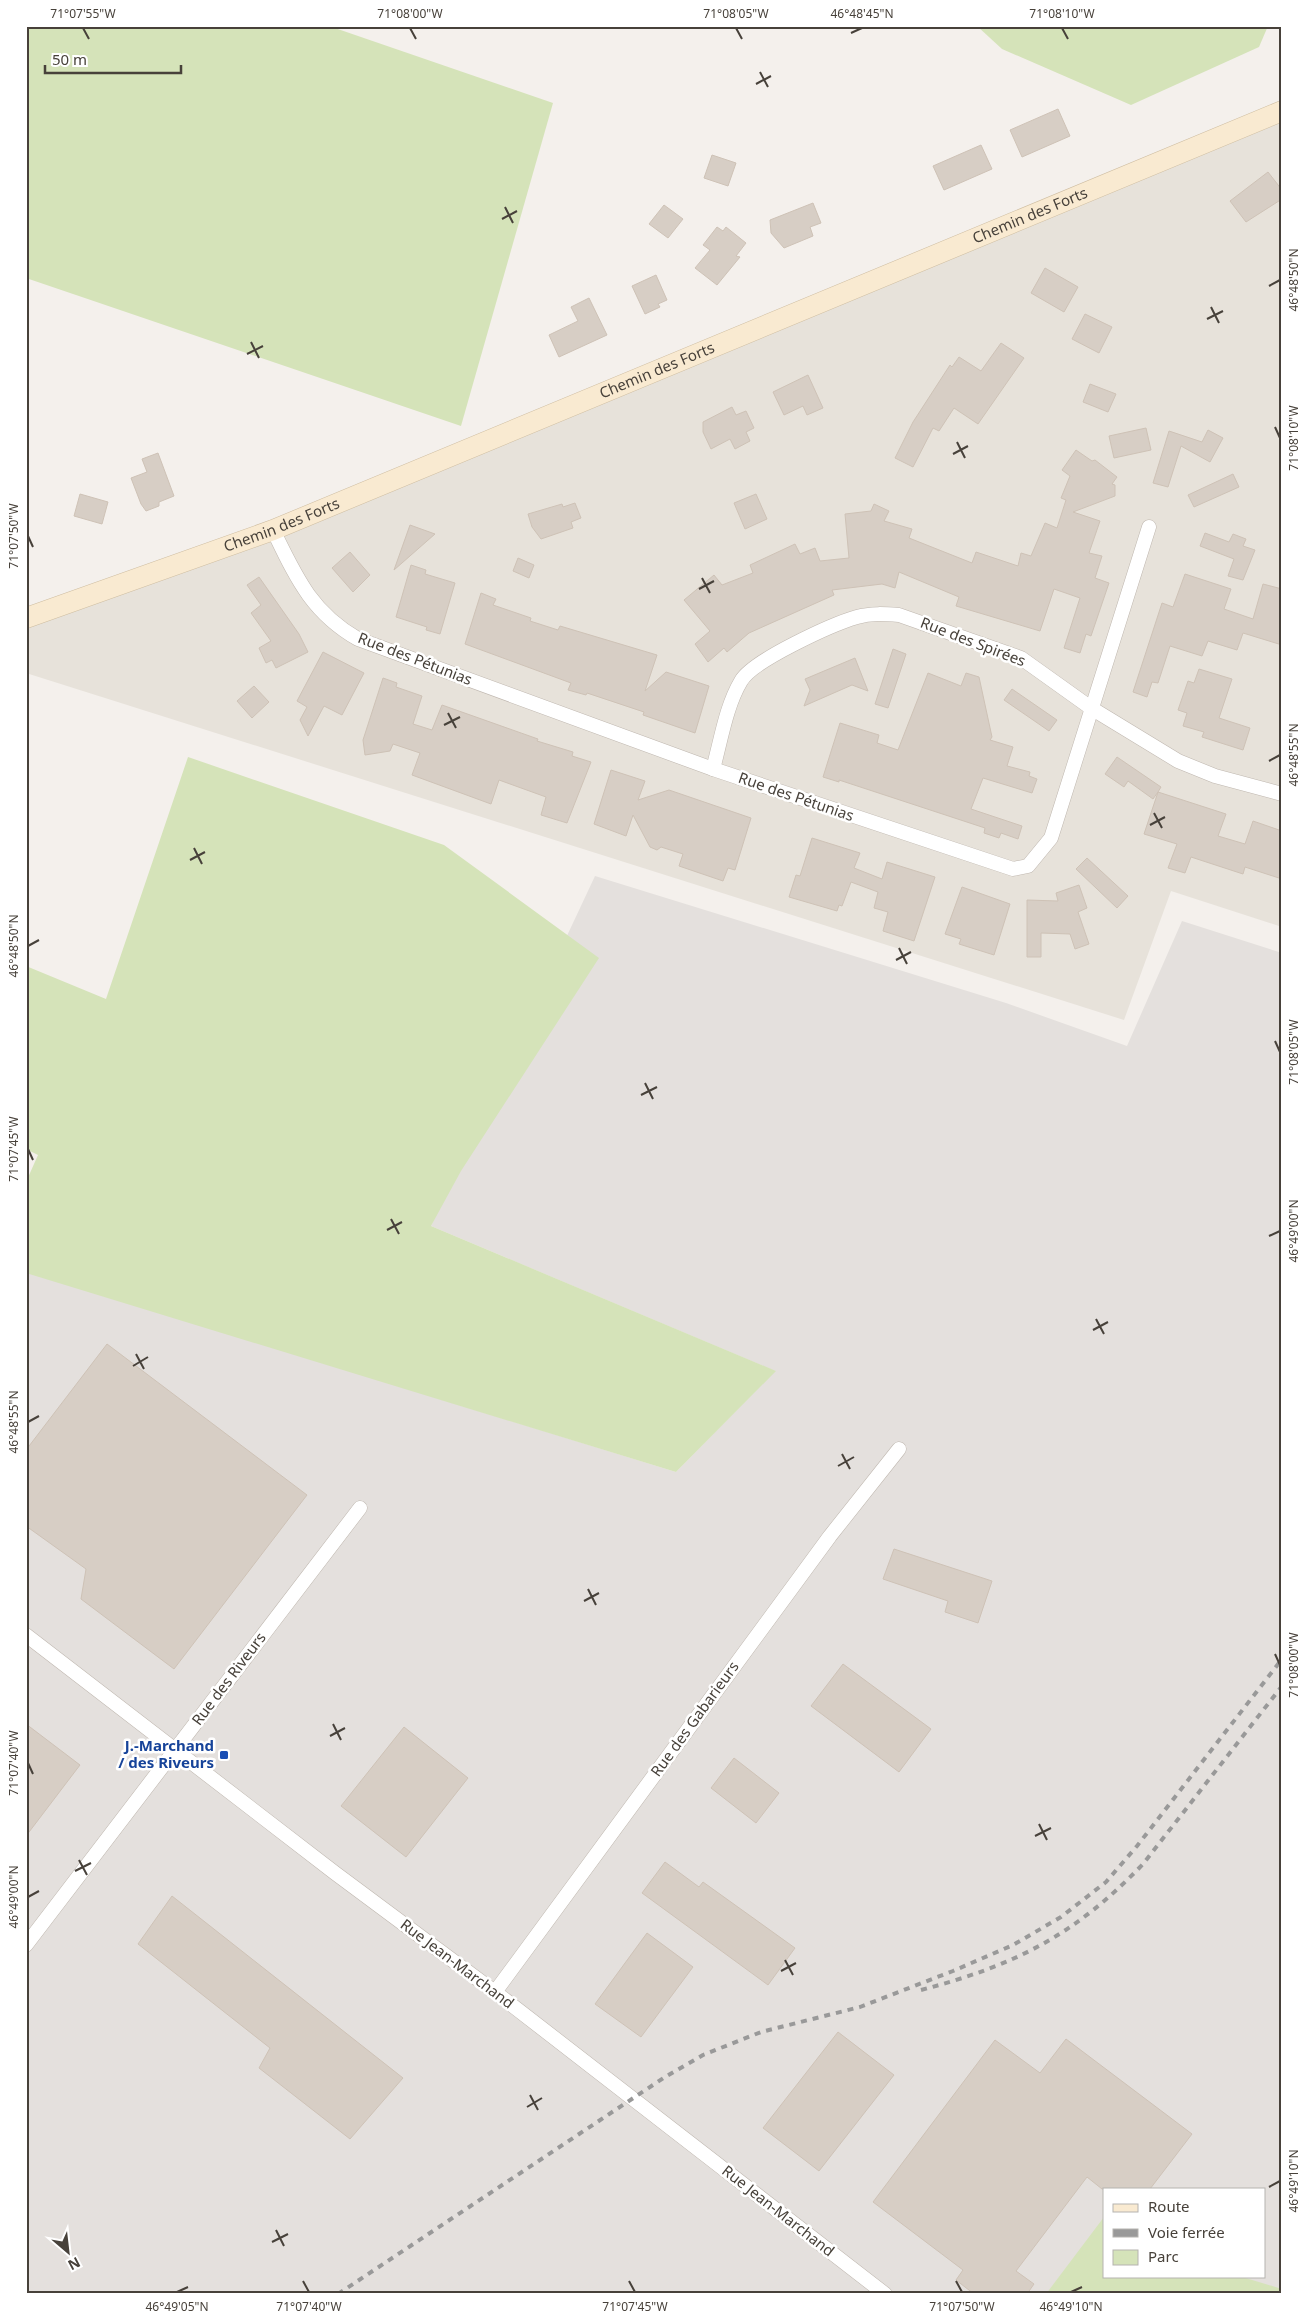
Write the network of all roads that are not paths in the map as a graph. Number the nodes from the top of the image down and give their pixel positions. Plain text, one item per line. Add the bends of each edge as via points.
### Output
1 (1282, 111) edge
2 (1149, 527) dead end
3 (273, 530) junction
4 (26, 618) edge
5 (1091, 708) junction
6 (713, 768) junction
7 (1282, 794) edge
8 (899, 1449) dead end
9 (360, 1508) dead end
10 (26, 1635) edge
11 (176, 1749) junction
12 (26, 1945) edge
13 (495, 1992) junction
14 (885, 2294) edge

1 - 3 street, Chemin des Forts
2 - 5 street, Rue des Pétunias
3 - 4 street, Chemin des Forts
3 - 6 street, Rue des Pétunias via 295,576 317,608 337,627 358,639
5 - 6 street, Rue des Spirées via 1021,658 899,615 879,613 857,617 768,656 754,667 742,680 734,697
5 - 6 street, Rue des Pétunias via 1051,838 1028,866 1013,869
5 - 7 street, Rue des Spirées via 1178,760 1215,776
8 - 13 street, Rue des Gabarieurs via 830,1536
9 - 11 street, Rue des Riveurs
10 - 11 street, Rue Jean-Marchand
11 - 12 street, Rue des Riveurs
11 - 13 street, Rue Jean-Marchand
13 - 14 street, Rue Jean-Marchand

